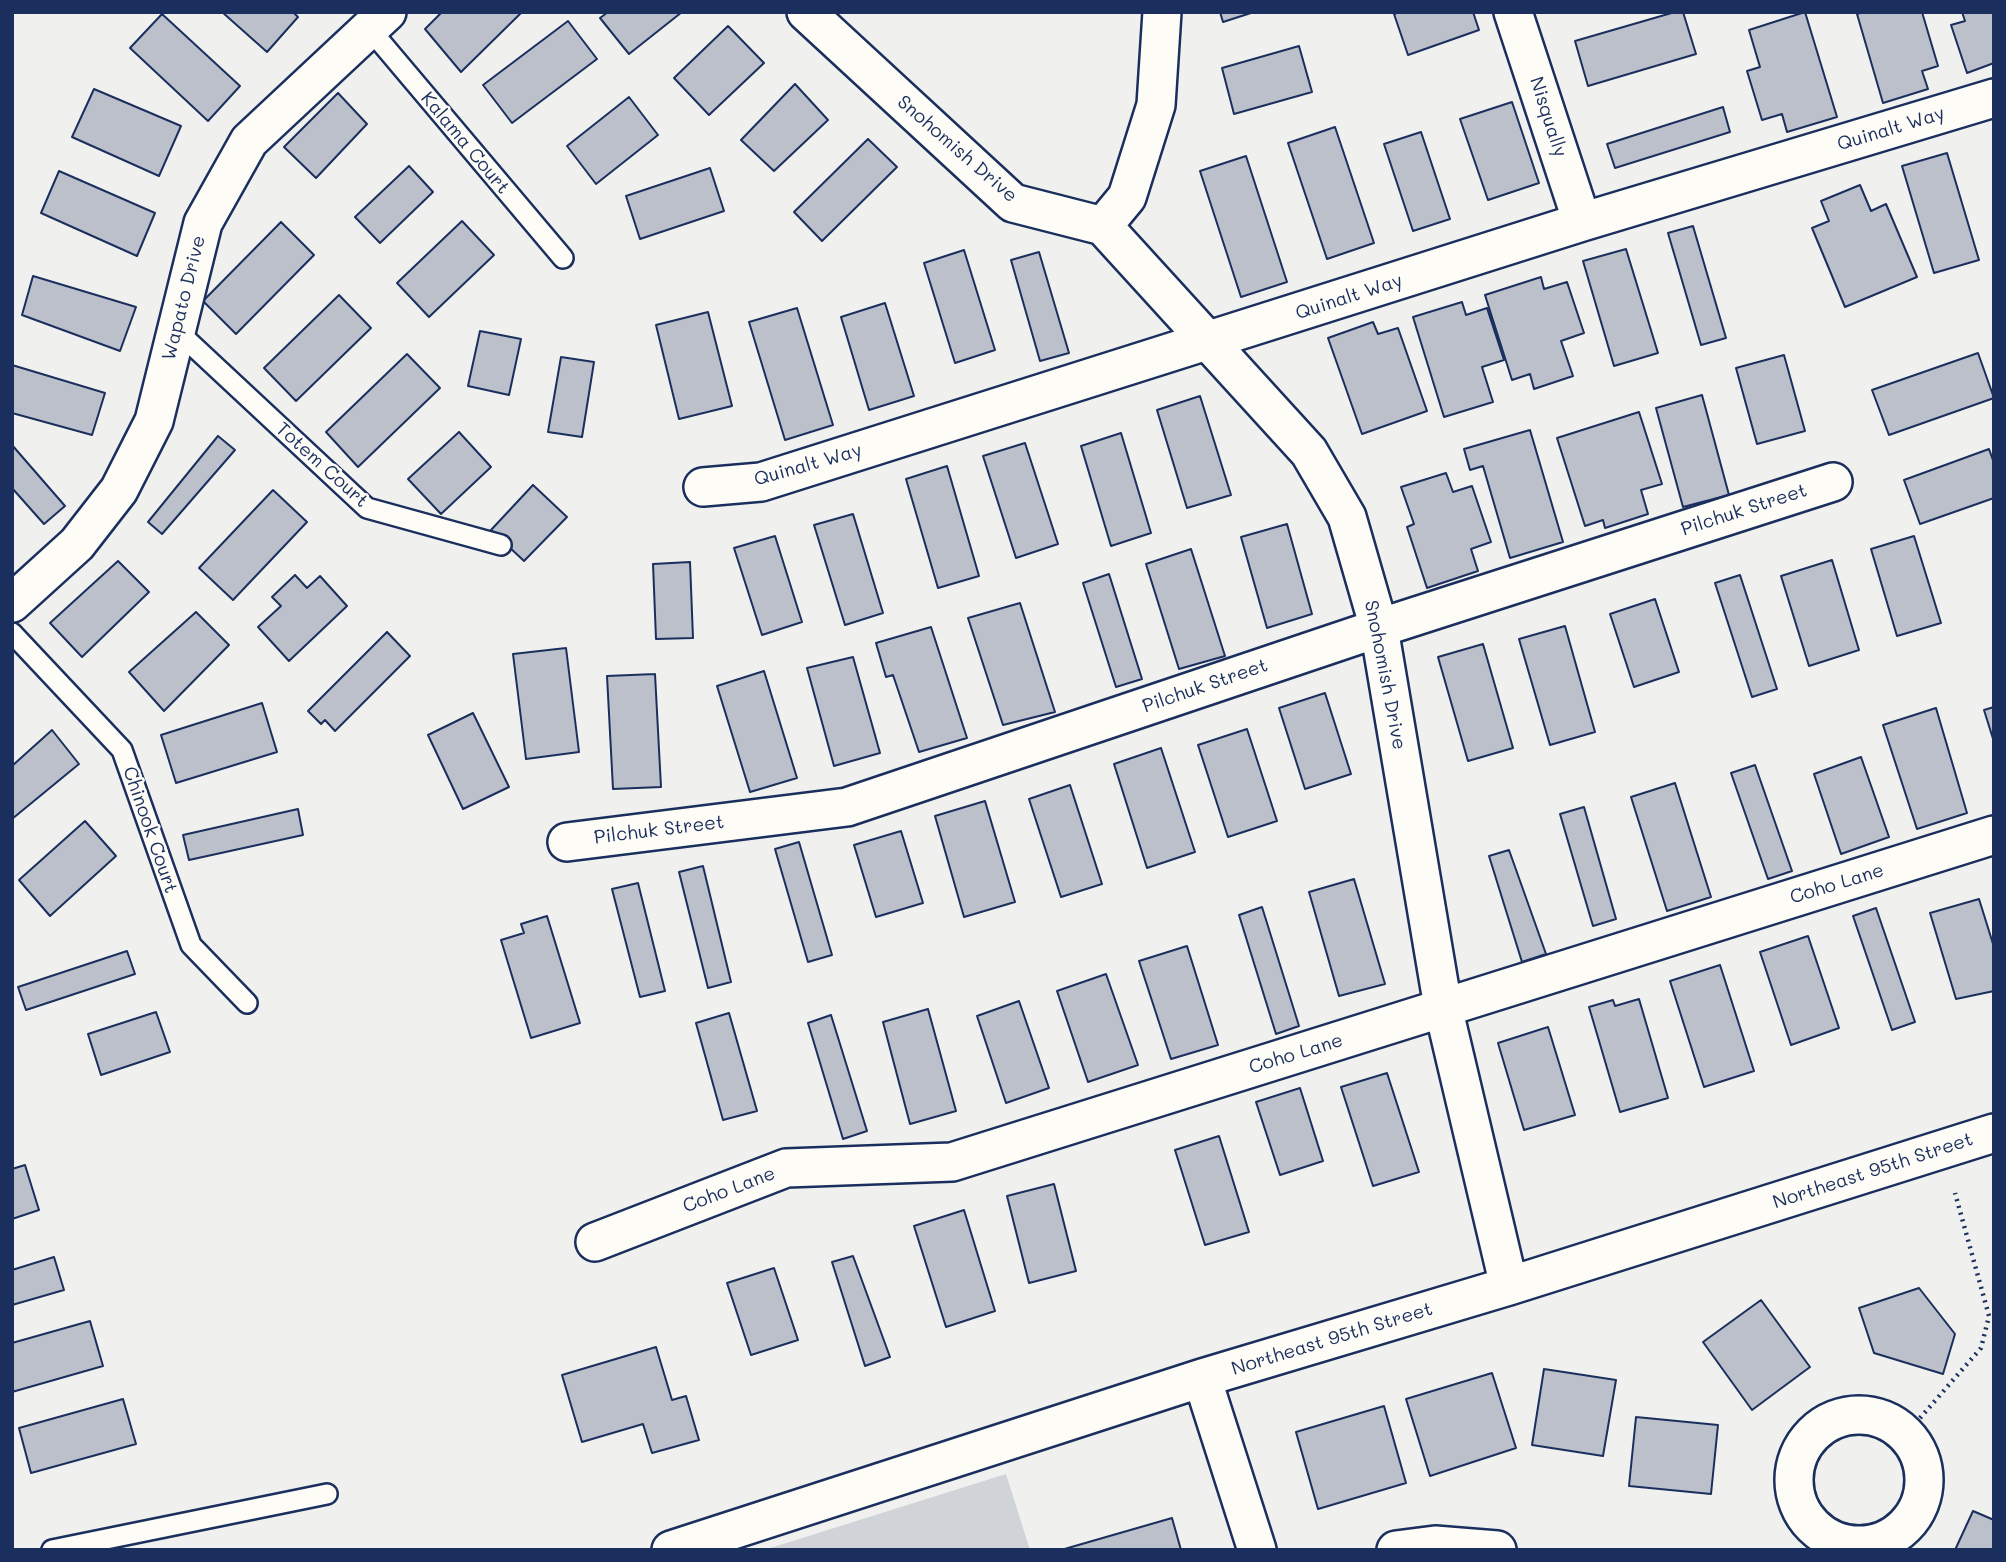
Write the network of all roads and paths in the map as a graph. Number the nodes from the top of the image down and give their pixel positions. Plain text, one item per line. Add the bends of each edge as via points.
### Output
1 (806, 12) edge
2 (1162, 12) edge
3 (1513, 12) edge
4 (377, 20) edge
5 (1994, 98) edge
6 (1582, 222) junction
7 (1103, 226) junction
8 (563, 258) dead end
9 (175, 329) junction
10 (1207, 343) junction
11 (1833, 482) dead end
12 (703, 487) dead end
13 (501, 545) dead end
14 (12, 603) edge
15 (1379, 628) junction
16 (12, 633) edge
17 (1994, 835) edge
18 (567, 842) dead end
19 (247, 1003) dead end
20 (1443, 1007) junction
21 (1994, 1133) edge
22 (1955, 1193) dead end
23 (595, 1242) dead end
24 (1509, 1286) junction
25 (1202, 1378) junction
26 (1920, 1418) dead end
27 (327, 1494) dead end
28 (52, 1550) edge
29 (671, 1550) edge
30 (1257, 1550) edge
31 (1396, 1550) edge
32 (1497, 1550) edge

1 - 7 street, Snohomish Drive via 1013,203
2 - 7 street via 1156,105 1126,197
3 - 6 street, Nisqually
4 - 8 lane, Kalama Court
4 - 9 street, Wapato Drive via 249,141 203,223
5 - 6 street, Quinalt Way
6 - 10 street, Quinalt Way
7 - 10 street, Snohomish Drive
9 - 13 lane, Totem Court via 367,508
9 - 14 street, Wapato Drive via 154,421 119,490 77,544
10 - 12 street, Quinalt Way via 761,482
10 - 15 street, Snohomish Drive via 1309,452 1347,517
11 - 15 street, Pilchuk Street
15 - 18 street, Pilchuk Street via 847,807
15 - 20 street, Snohomish Drive
16 - 19 lane, Chinook Court via 122,750 191,946
17 - 20 street, Coho Lane
20 - 23 street, Coho Lane via 952,1162 786,1168
20 - 24 street, Snohomish Drive
21 - 24 street, Northeast 95th Street
22 - 26 path via 1989,1316 1981,1348
24 - 25 street, Northeast 95th Street
25 - 29 street, Northeast 95th Street
25 - 30 street
27 - 28 lane
31 - 32 street via 1435,1545

